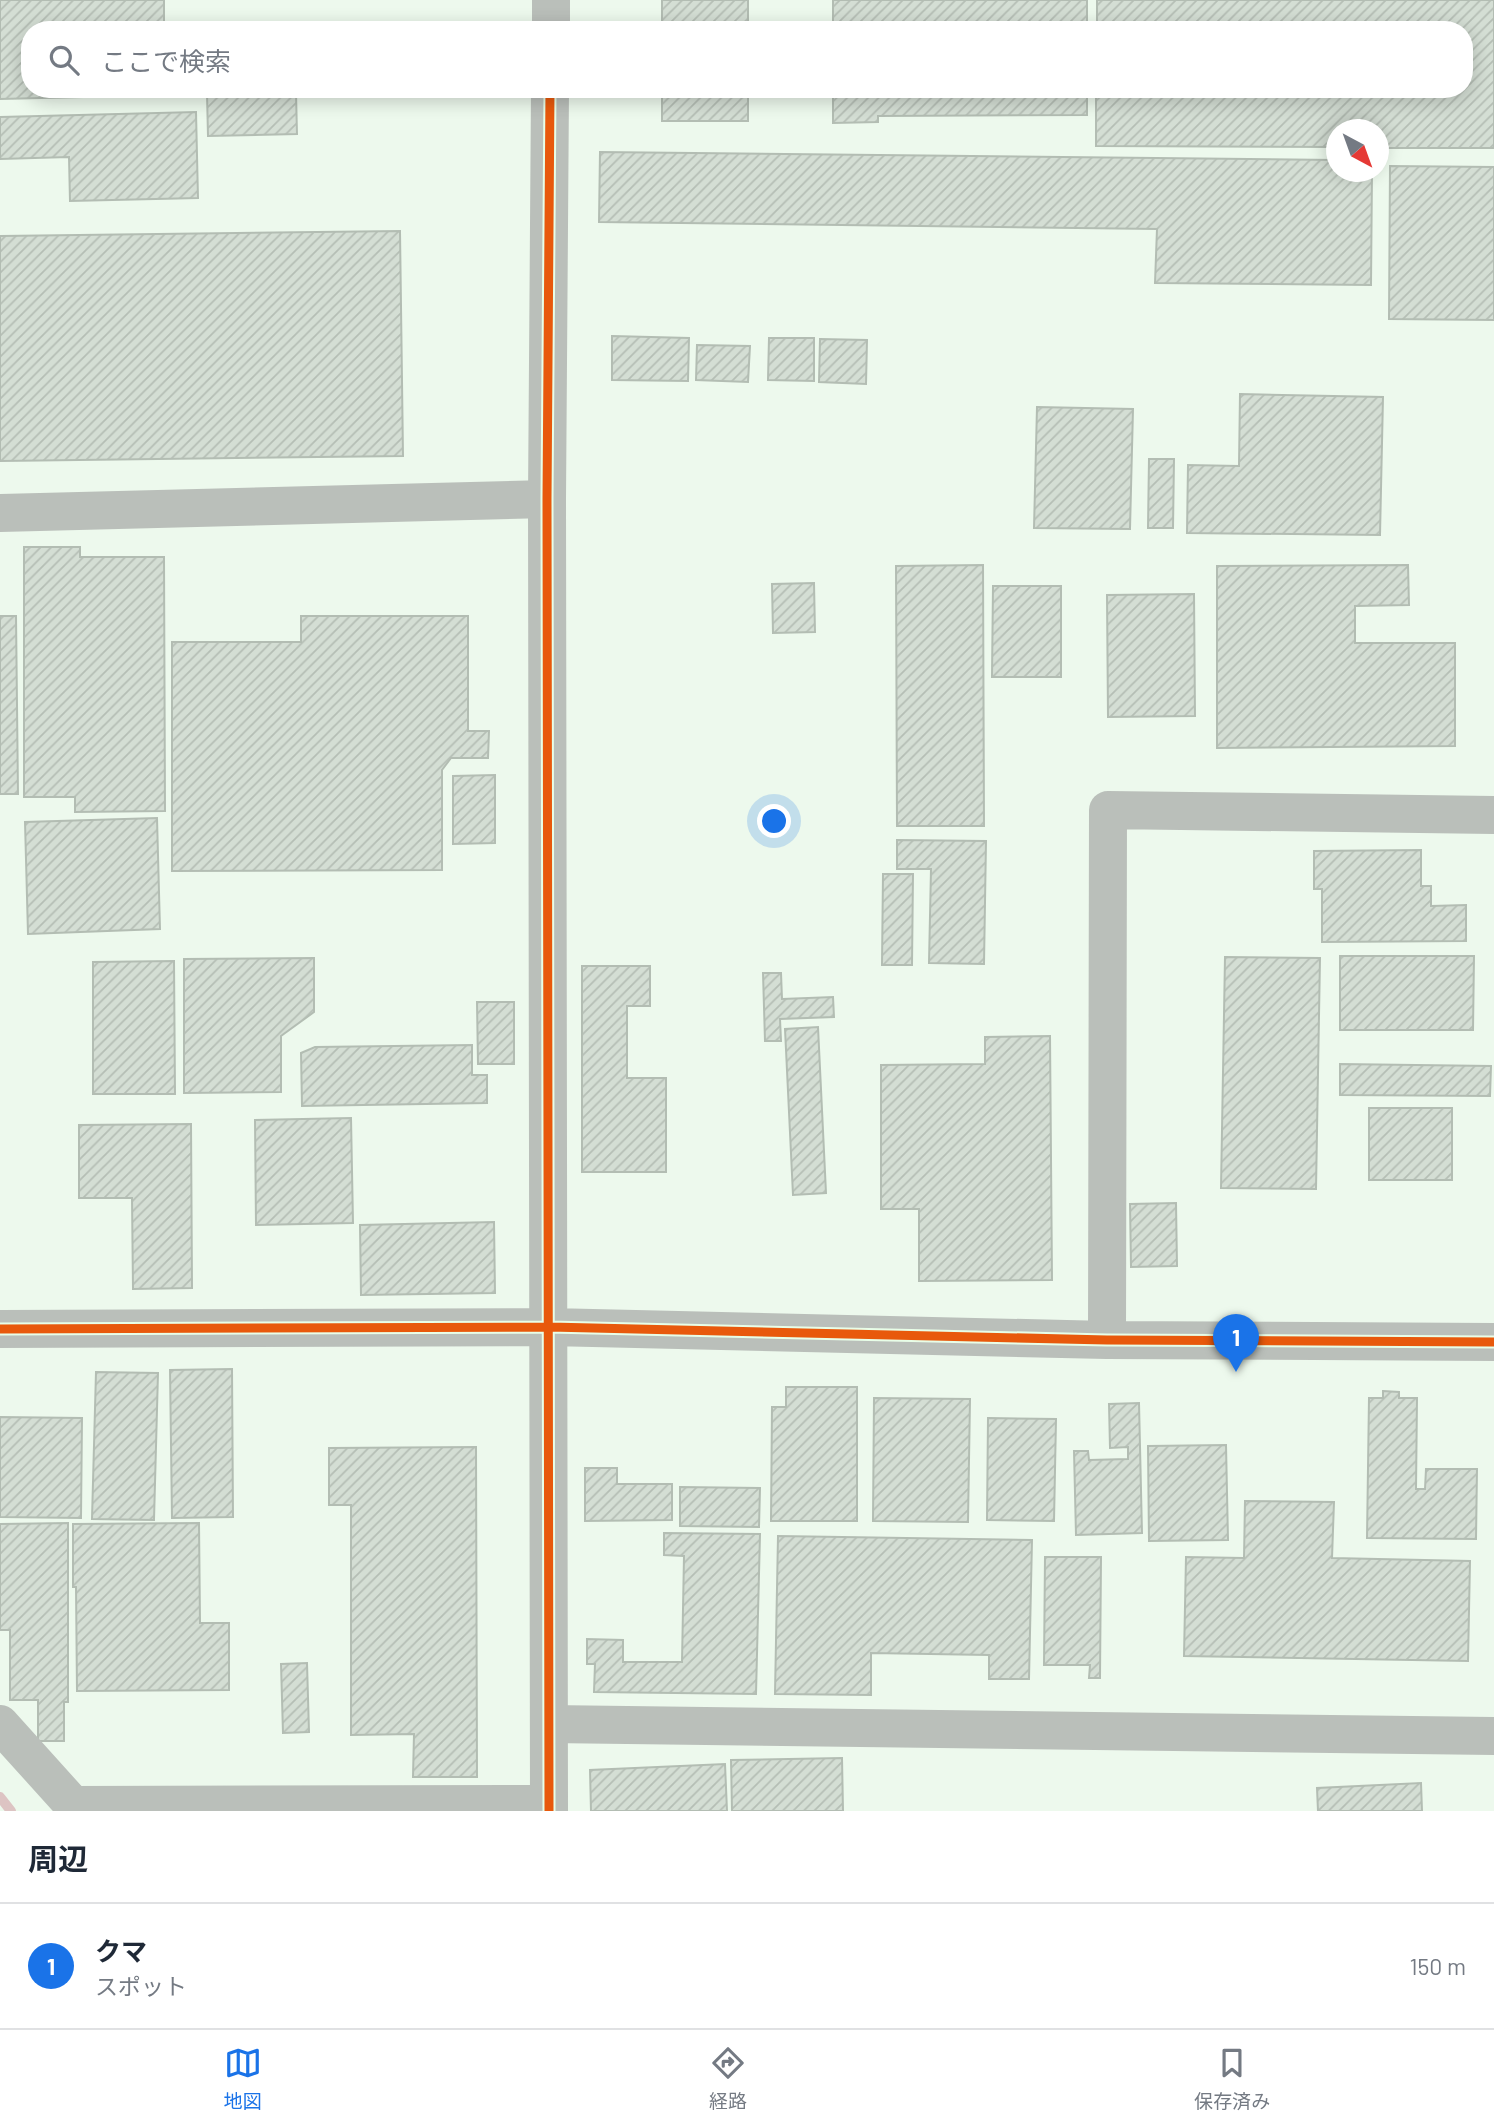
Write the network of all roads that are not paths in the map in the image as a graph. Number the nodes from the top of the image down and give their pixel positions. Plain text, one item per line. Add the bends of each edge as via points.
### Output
1 (551, 0) edge
2 (551, 21) edge
3 (551, 98) edge
4 (547, 499) junction
5 (0, 513) edge
6 (1494, 815) edge
7 (550, 1327) junction
8 (0, 1329) edge
9 (1107, 1340) junction
10 (1494, 1342) edge
11 (0, 1724) edge
12 (549, 1724) junction
13 (1494, 1736) edge
14 (549, 1807) edge

1 - 2 street
3 - 4 street
4 - 5 street
4 - 7 street
6 - 9 street via 1108,810
7 - 8 street
7 - 9 street
7 - 12 street
9 - 10 street
11 - 14 street via 74,1805
12 - 13 street
12 - 14 street

